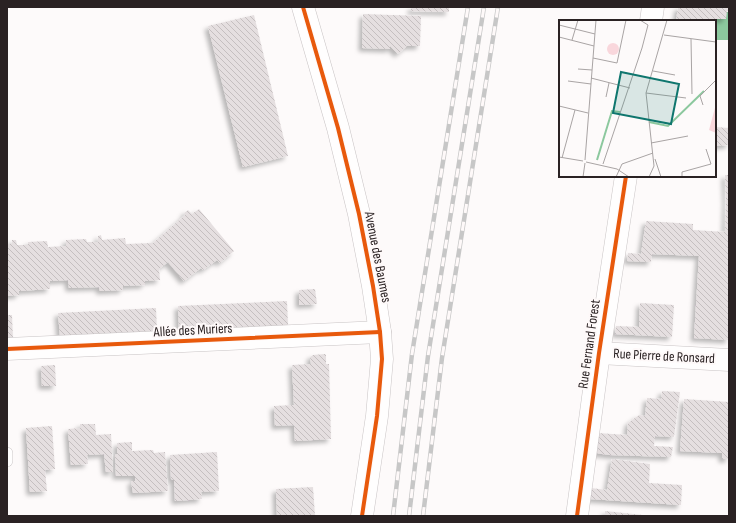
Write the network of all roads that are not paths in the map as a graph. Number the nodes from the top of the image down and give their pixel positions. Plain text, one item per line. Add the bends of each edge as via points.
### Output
1 (303, 7) edge
2 (653, 7) edge
3 (651, 20) edge
4 (626, 177) edge
5 (380, 332) junction
6 (7, 349) edge
7 (599, 353) junction
8 (729, 360) edge
9 (7, 453) edge
10 (7, 461) edge
11 (362, 516) edge
12 (577, 516) edge

1 - 5 street, Avenue des Baumes via 338,128 373,286
2 - 3 street
4 - 7 street, Rue Fernand Forest
5 - 6 street, Allée des Muriers
5 - 11 street, Avenue des Baumes via 382,360
7 - 8 street, Rue Pierre de Ronsard
7 - 12 street, Rue Fernand Forest
9 - 10 lane

